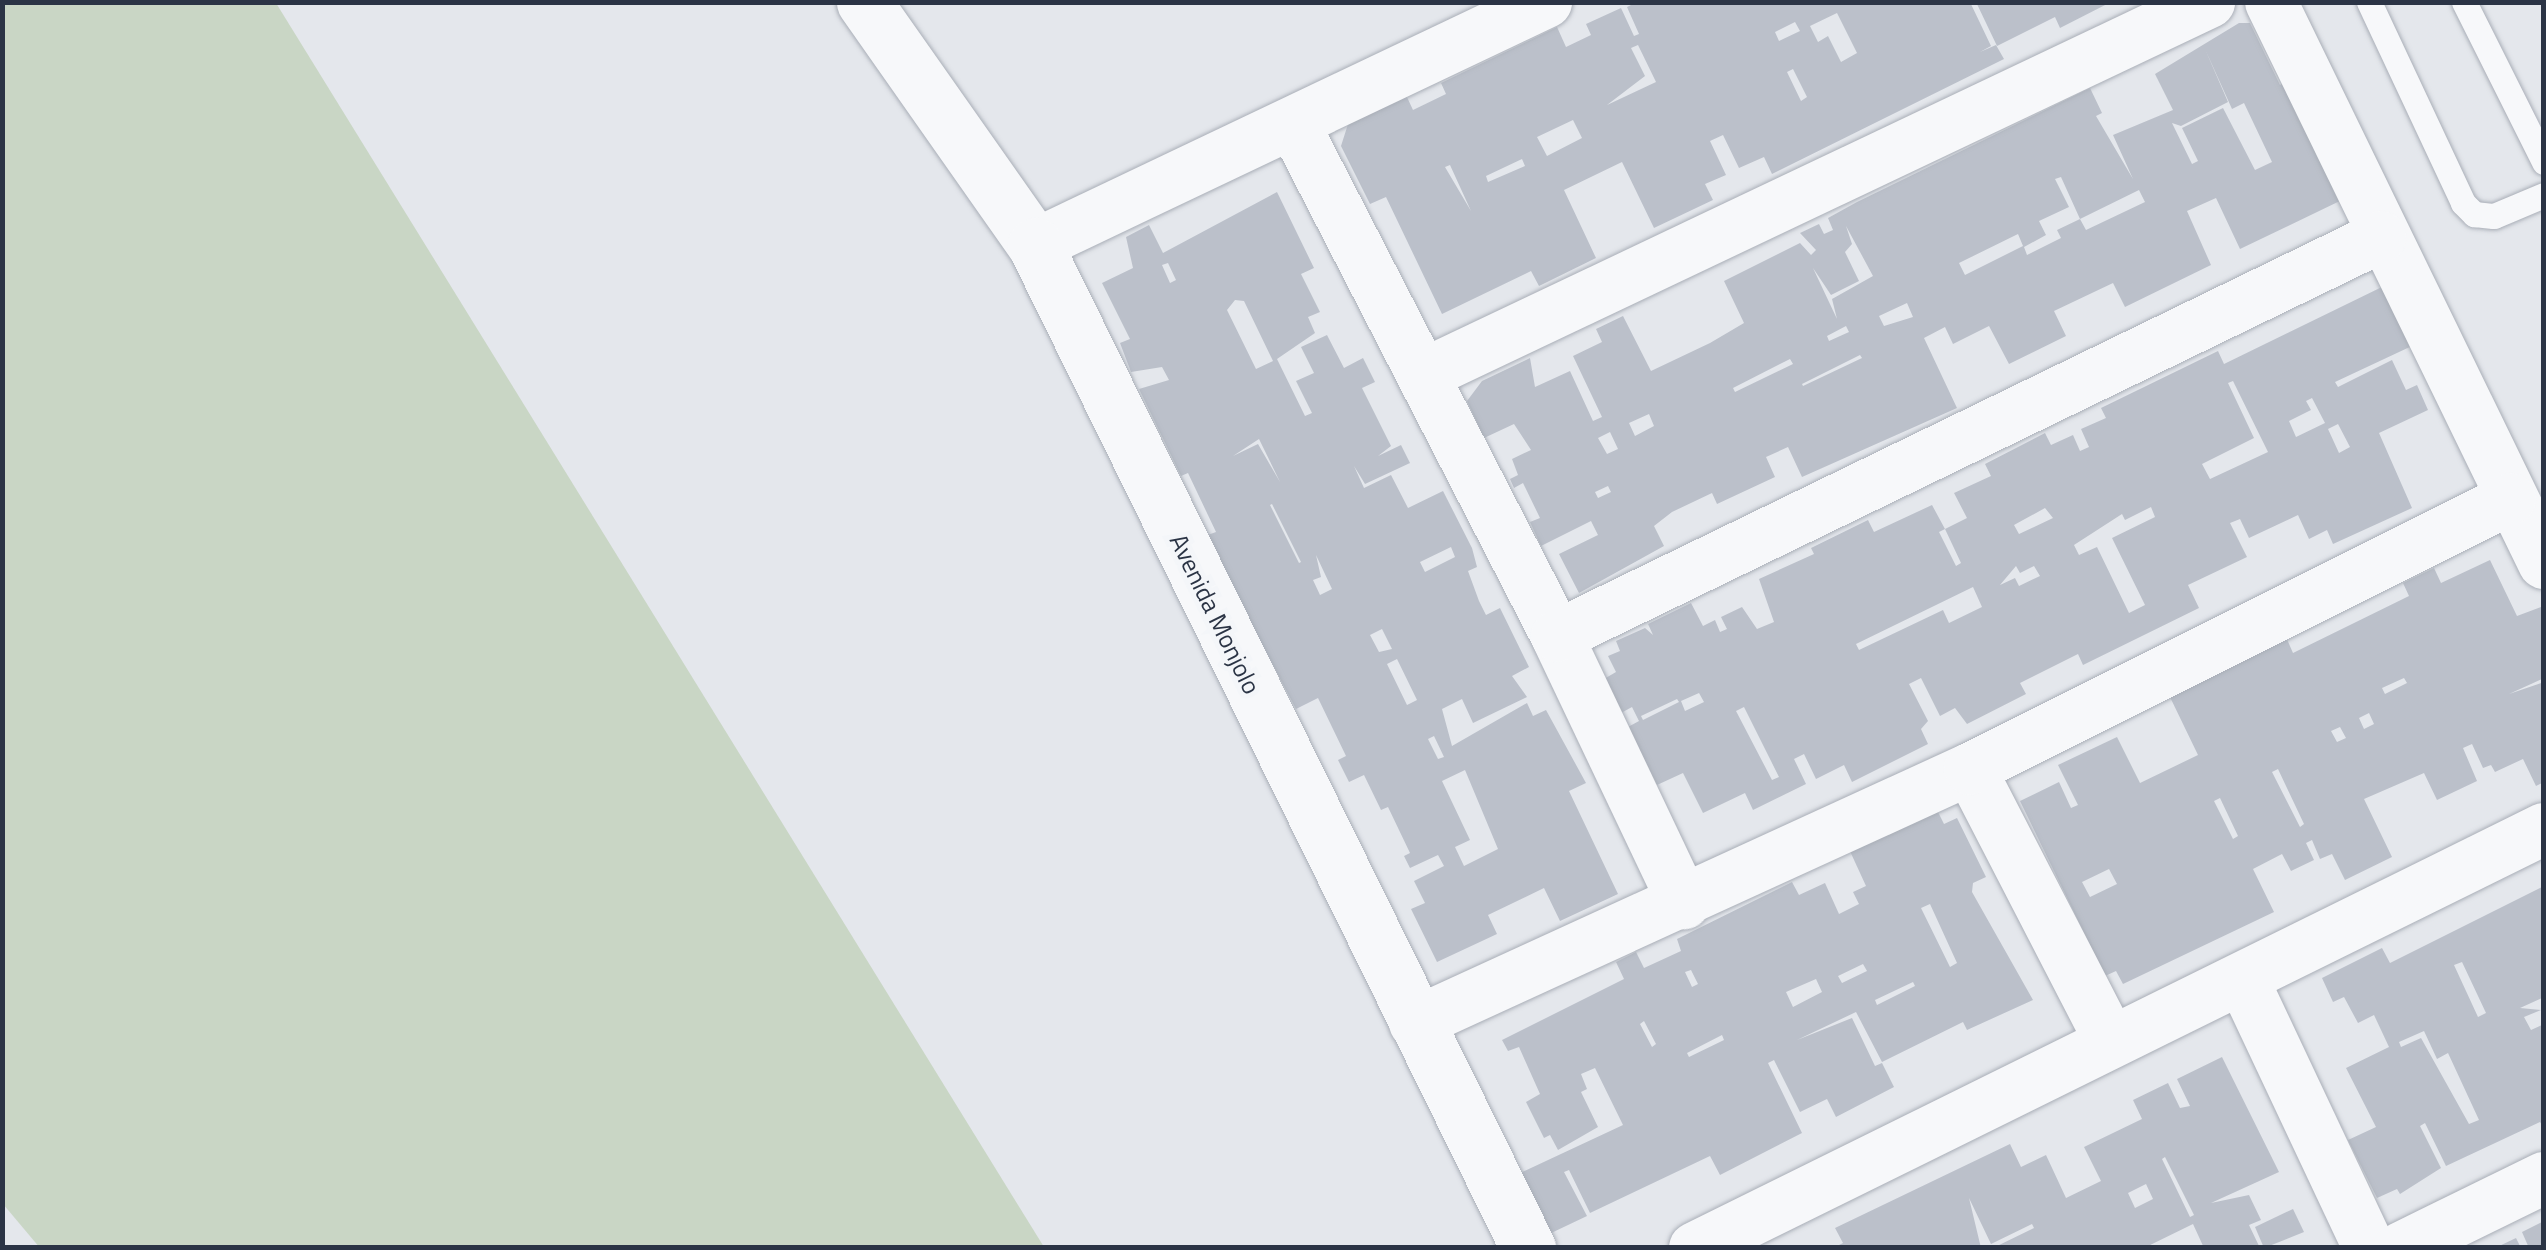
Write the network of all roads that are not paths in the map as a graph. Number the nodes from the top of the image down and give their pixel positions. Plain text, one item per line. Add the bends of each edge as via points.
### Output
1 (864, 2) edge
2 (1546, 2) edge
3 (2210, 2) edge
4 (2271, 2) edge
5 (2369, 2) edge
6 (2464, 2) edge
7 (1294, 125) junction
8 (2544, 162) edge
9 (2544, 195) edge
10 (2380, 237) junction
11 (1035, 245) junction
12 (1425, 374) junction
13 (2510, 499) junction
14 (2544, 563) edge
15 (1557, 636) junction
16 (1970, 769) junction
17 (2544, 830) edge
18 (1684, 902) junction
19 (2244, 982) junction
20 (1416, 1023) junction
21 (2111, 1042) junction
22 (2544, 1178) edge
23 (1528, 1248) edge
24 (1694, 1248) edge
25 (2369, 1248) edge
26 (2401, 1248) edge

1 - 11 street, Avenida Monjolo
2 - 7 street
3 - 12 street
4 - 10 street
5 - 9 lane via 2463,203 2474,214 2494,216
6 - 8 lane
7 - 11 street
7 - 12 street
10 - 13 street
10 - 15 street
11 - 20 street, Avenida Monjolo
12 - 15 street
13 - 14 street
13 - 16 street
15 - 18 street
16 - 18 street
16 - 21 street
17 - 19 street
18 - 20 street
19 - 21 street
19 - 25 street
20 - 23 street, Avenida Monjolo
21 - 24 street
22 - 26 street

